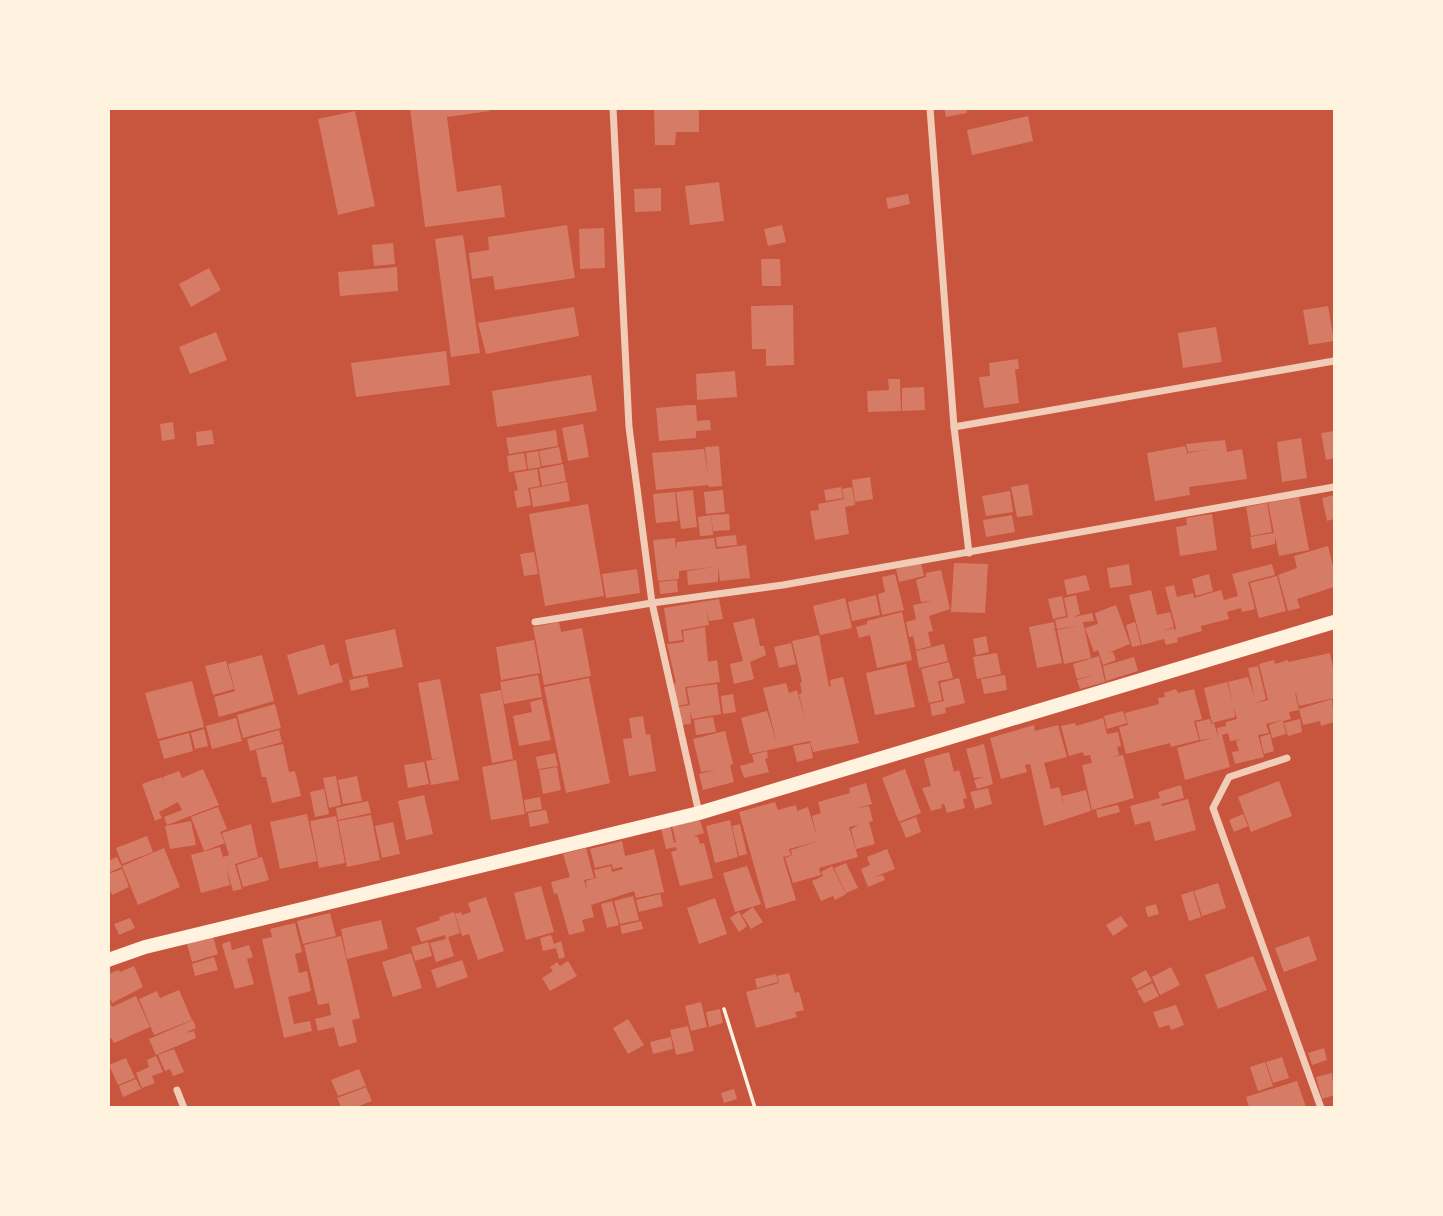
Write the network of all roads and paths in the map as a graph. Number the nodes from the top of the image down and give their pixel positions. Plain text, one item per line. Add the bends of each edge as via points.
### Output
1 (613, 108) edge
2 (930, 108) edge
3 (1335, 361) edge
4 (954, 427) junction
5 (1335, 486) edge
6 (969, 553) junction
7 (652, 603) junction
8 (536, 622) dead end
9 (1335, 622) edge
10 (1287, 758) dead end
11 (699, 813) junction
12 (108, 960) edge
13 (724, 1009) dead end
14 (177, 1090) dead end
15 (184, 1108) edge
16 (755, 1108) edge
17 (1321, 1108) edge

1 - 7 street via 629,427
2 - 4 street
3 - 4 street
4 - 6 street
5 - 6 street
6 - 7 street
7 - 8 street
7 - 11 street
9 - 11 main road
10 - 17 street via 1229,777 1213,808
11 - 12 main road via 145,947
13 - 16 path
14 - 15 street

